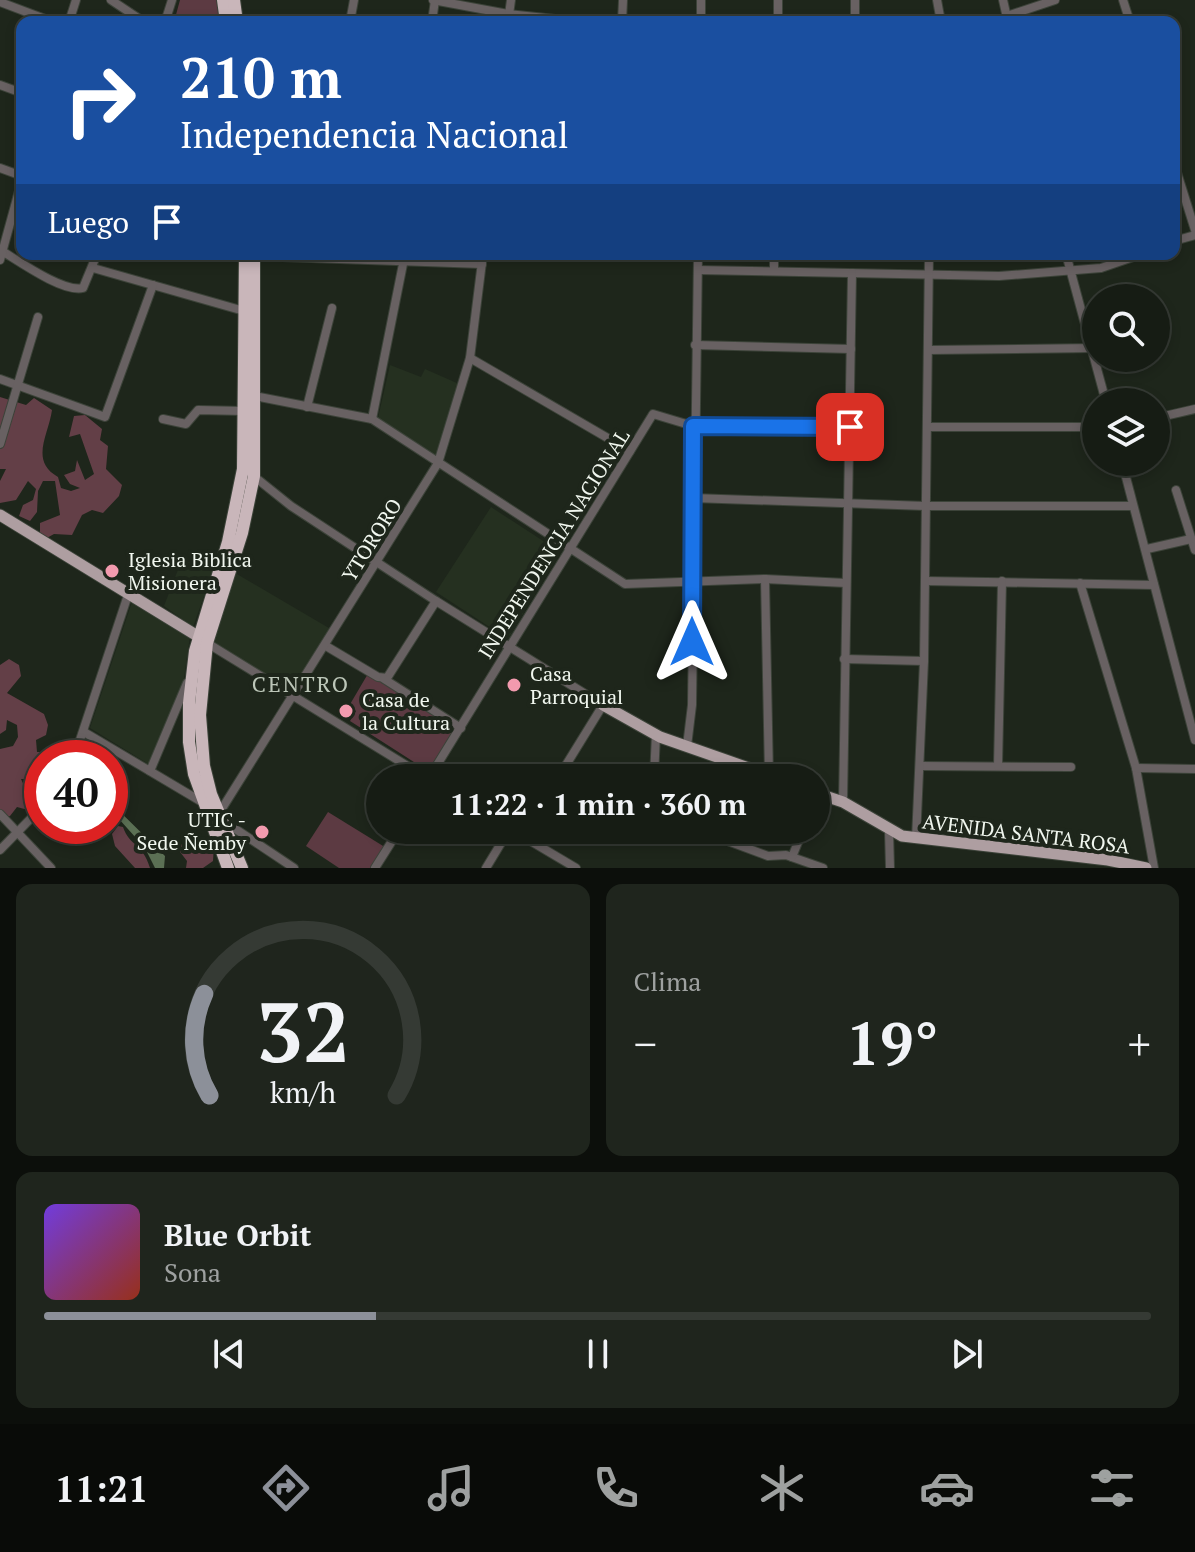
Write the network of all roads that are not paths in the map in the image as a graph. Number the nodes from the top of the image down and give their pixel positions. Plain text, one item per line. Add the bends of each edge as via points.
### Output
1 (111, 0) edge
2 (434, 0) edge
3 (1055, 0) edge
4 (0, 2) edge
5 (37, 16) edge
6 (135, 16) edge
7 (500, 16) edge
8 (1015, 16) edge
9 (1180, 180) edge
10 (16, 200) edge
11 (1193, 218) edge
12 (1195, 232) edge
13 (1, 256) edge
14 (95, 260) edge
15 (250, 260) edge
16 (251, 260) edge
17 (405, 260) edge
18 (431, 260) edge
19 (482, 260) edge
20 (698, 260) edge
21 (774, 260) edge
22 (929, 260) edge
23 (1068, 260) edge
24 (1124, 260) edge
25 (482, 264) junction
26 (93, 268) junction
27 (698, 270) junction
28 (774, 270) junction
29 (1071, 272) junction
30 (852, 273) junction
31 (928, 274) junction
32 (153, 285) junction
33 (332, 308) dead end
34 (1082, 310) edge
35 (244, 311) junction
36 (38, 317) dead end
37 (695, 345) junction
38 (1082, 348) edge
39 (851, 349) junction
40 (928, 350) junction
41 (470, 358) junction
42 (0, 379) edge
43 (16, 387) junction
44 (254, 396) junction
45 (307, 407) junction
46 (1195, 409) edge
47 (244, 411) junction
48 (1170, 415) edge
49 (163, 419) dead end
50 (372, 419) junction
51 (693, 426) junction
52 (850, 427) junction
53 (927, 427) junction
54 (1082, 427) edge
55 (0, 444) edge
56 (630, 451) junction
57 (438, 463) junction
58 (249, 473) junction
59 (1126, 476) edge
60 (1176, 490) dead end
61 (693, 498) junction
62 (846, 503) junction
63 (926, 506) junction
64 (1133, 506) junction
65 (0, 515) edge
66 (1191, 539) junction
67 (569, 549) junction
68 (1147, 549) junction
69 (1195, 550) edge
70 (377, 562) junction
71 (691, 579) junction
72 (765, 579) junction
73 (925, 581) junction
74 (1002, 581) junction
75 (846, 583) junction
76 (1080, 583) junction
77 (1154, 585) junction
78 (129, 592) junction
79 (436, 601) junction
80 (203, 640) junction
81 (326, 646) junction
82 (510, 646) junction
83 (844, 659) junction
84 (924, 661) junction
85 (190, 675) junction
86 (387, 678) junction
87 (294, 695) junction
88 (603, 705) junction
89 (461, 728) junction
90 (84, 732) junction
91 (656, 734) junction
92 (81, 740) edge
93 (1195, 740) edge
94 (687, 746) junction
95 (405, 764) edge
96 (437, 764) edge
97 (567, 764) edge
98 (655, 764) edge
99 (739, 764) edge
100 (773, 764) edge
101 (921, 766) junction
102 (998, 766) junction
103 (1071, 767) dead end
104 (1136, 768) junction
105 (1195, 769) edge
106 (150, 771) junction
107 (830, 798) edge
108 (202, 802) junction
109 (843, 802) junction
110 (0, 814) edge
111 (218, 817) junction
112 (24, 826) edge
113 (889, 831) junction
114 (18, 832) junction
115 (916, 839) junction
116 (390, 844) edge
117 (501, 844) edge
118 (541, 844) edge
119 (736, 844) edge
120 (797, 844) edge
121 (0, 850) edge
122 (792, 857) junction
123 (1089, 863) edge
124 (51, 868) edge
125 (228, 868) edge
126 (242, 868) edge
127 (294, 868) edge
128 (375, 868) edge
129 (486, 868) edge
130 (576, 868) edge
131 (823, 868) edge
132 (890, 868) edge
133 (1146, 868) edge
134 (1154, 868) edge

1 - 6 street
2 - 7 street
3 - 8 street
4 - 5 street
9 - 11 street
10 - 13 street
11 - 12 street
13 - 26 street via 77,289 83,288
14 - 26 street
15 - 35 highway
16 - 44 highway
17 - 50 street
18 - 25 street
19 - 25 street, YTORORO
20 - 27 street
21 - 28 street
22 - 31 street
23 - 29 street
24 - 29 street
25 - 41 street, YTORORO
26 - 32 street
27 - 28 street
27 - 37 street
28 - 30 street
29 - 31 street
29 - 34 street
30 - 31 street
30 - 39 street
31 - 40 street
32 - 35 street
32 - 43 street via 107,416
33 - 45 street
35 - 47 highway
36 - 43 street
37 - 39 street
37 - 51 street
38 - 40 street
39 - 52 street
40 - 53 street
41 - 56 street
41 - 57 street, YTORORO
42 - 43 street
43 - 55 street
44 - 45 street
44 - 58 highway
45 - 50 street
46 - 48 street
47 - 49 street via 198,410 186,424
47 - 58 highway
50 - 57 street
51 - 52 street, INDEPENDENCIA NACIONAL
51 - 56 street, INDEPENDENCIA NACIONAL via 653,414
51 - 61 street
52 - 62 street
53 - 54 street
53 - 63 street
56 - 67 street, INDEPENDENCIA NACIONAL
57 - 67 street
57 - 70 street, YTORORO
58 - 70 street
58 - 80 highway via 242,533
59 - 64 street
60 - 66 street
61 - 62 street
61 - 71 street
62 - 63 street
62 - 75 street
63 - 64 street
63 - 73 street
64 - 68 street
65 - 78 main road
66 - 68 street
66 - 69 street
67 - 71 street via 625,584
67 - 82 street, INDEPENDENCIA NACIONAL
68 - 77 street
70 - 79 street
70 - 81 street, YTORORO
71 - 72 street
71 - 94 street via 692,705
72 - 75 street
72 - 100 street
73 - 74 street
73 - 84 street
74 - 76 street
74 - 102 street
75 - 83 street
76 - 77 street
76 - 104 street
77 - 93 street
78 - 80 main road
78 - 90 street
79 - 82 street
79 - 86 street
80 - 85 highway
80 - 87 street
80 - 111 highway via 200,739
81 - 86 street
81 - 87 street, YTORORO
82 - 88 street
82 - 89 street, INDEPENDENCIA NACIONAL
83 - 84 street
83 - 109 street
84 - 101 street
85 - 106 street
85 - 108 highway via 189,742
86 - 89 street
87 - 95 street
87 - 111 street, YTORORO
88 - 91 main road
88 - 97 street
89 - 96 street, INDEPENDENCIA NACIONAL
90 - 92 street
90 - 106 street
91 - 94 main road
91 - 98 street
94 - 99 main road
101 - 102 street
101 - 115 street
102 - 103 street
104 - 105 street
104 - 134 street
106 - 108 street
107 - 109 main road, AVENIDA SANTA ROSA
108 - 125 highway
109 - 113 main road, AVENIDA SANTA ROSA
110 - 114 street
111 - 126 highway
111 - 127 street
112 - 114 street
113 - 115 main road, AVENIDA SANTA ROSA
113 - 132 street
114 - 121 street
114 - 124 street
115 - 123 main road, AVENIDA SANTA ROSA
116 - 128 street
117 - 129 street
118 - 130 street
119 - 122 street via 768,856
120 - 122 street
122 - 131 street
123 - 133 main road, AVENIDA SANTA ROSA

